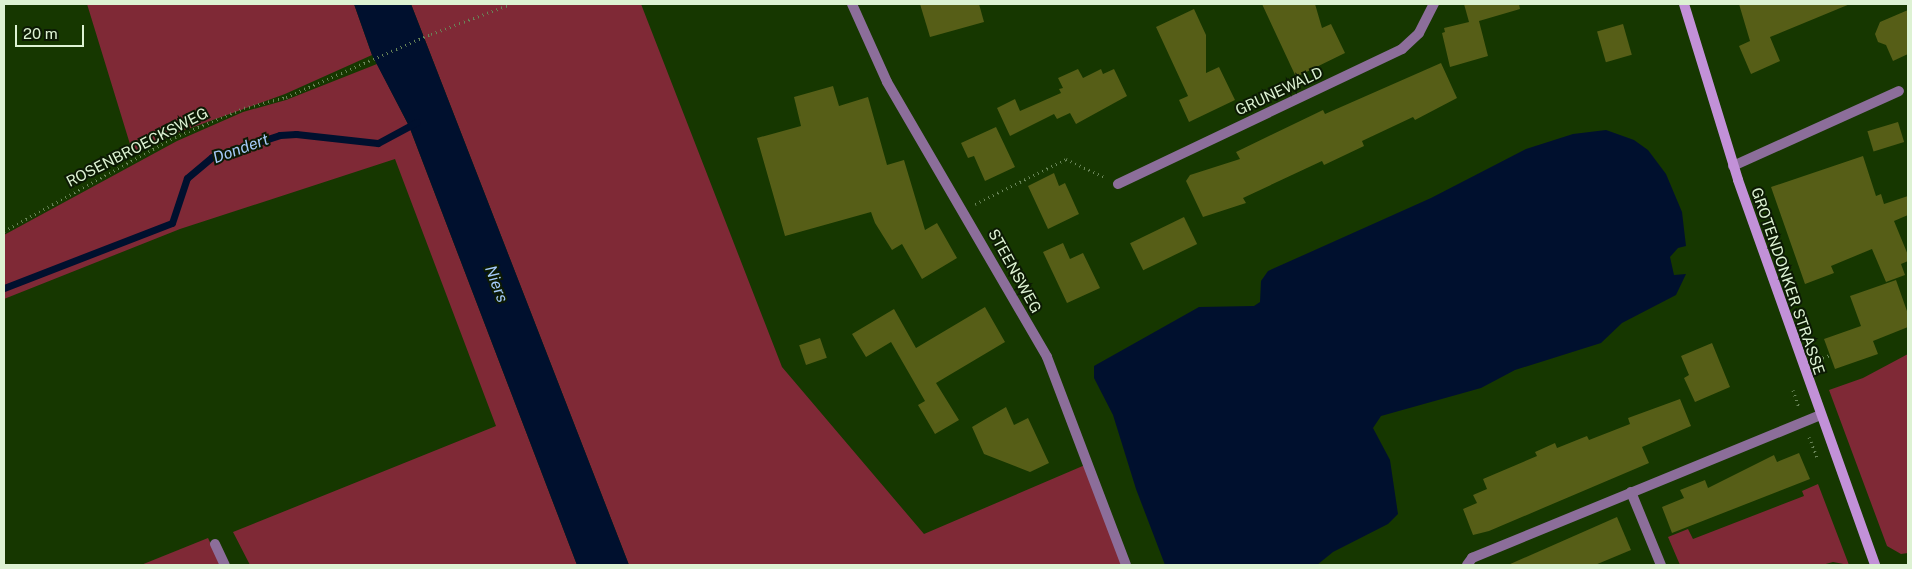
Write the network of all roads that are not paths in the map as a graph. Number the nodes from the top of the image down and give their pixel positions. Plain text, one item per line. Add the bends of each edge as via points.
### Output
1 (852, 4) edge
2 (1434, 4) edge
3 (1684, 4) edge
4 (1899, 91) dead end
5 (1734, 166) junction
6 (1118, 184) road end
7 (1819, 416) junction
8 (1631, 492) junction
9 (214, 544) dead end
10 (225, 565) edge
11 (1126, 565) edge
12 (1467, 565) edge
13 (1661, 565) edge
14 (1874, 565) edge

1 - 11 street, STEENSWEG via 887,82 1047,357 1085,465
2 - 6 street, GRUNEWALD via 1419,33 1402,49
3 - 5 main road, GROTENDONKER STRASSE
4 - 5 street
5 - 7 main road, GROTENDONKER STRASSE
7 - 8 street
7 - 14 main road, GROTENDONKER STRASSE
8 - 12 street via 1472,558
8 - 13 street
9 - 10 street

